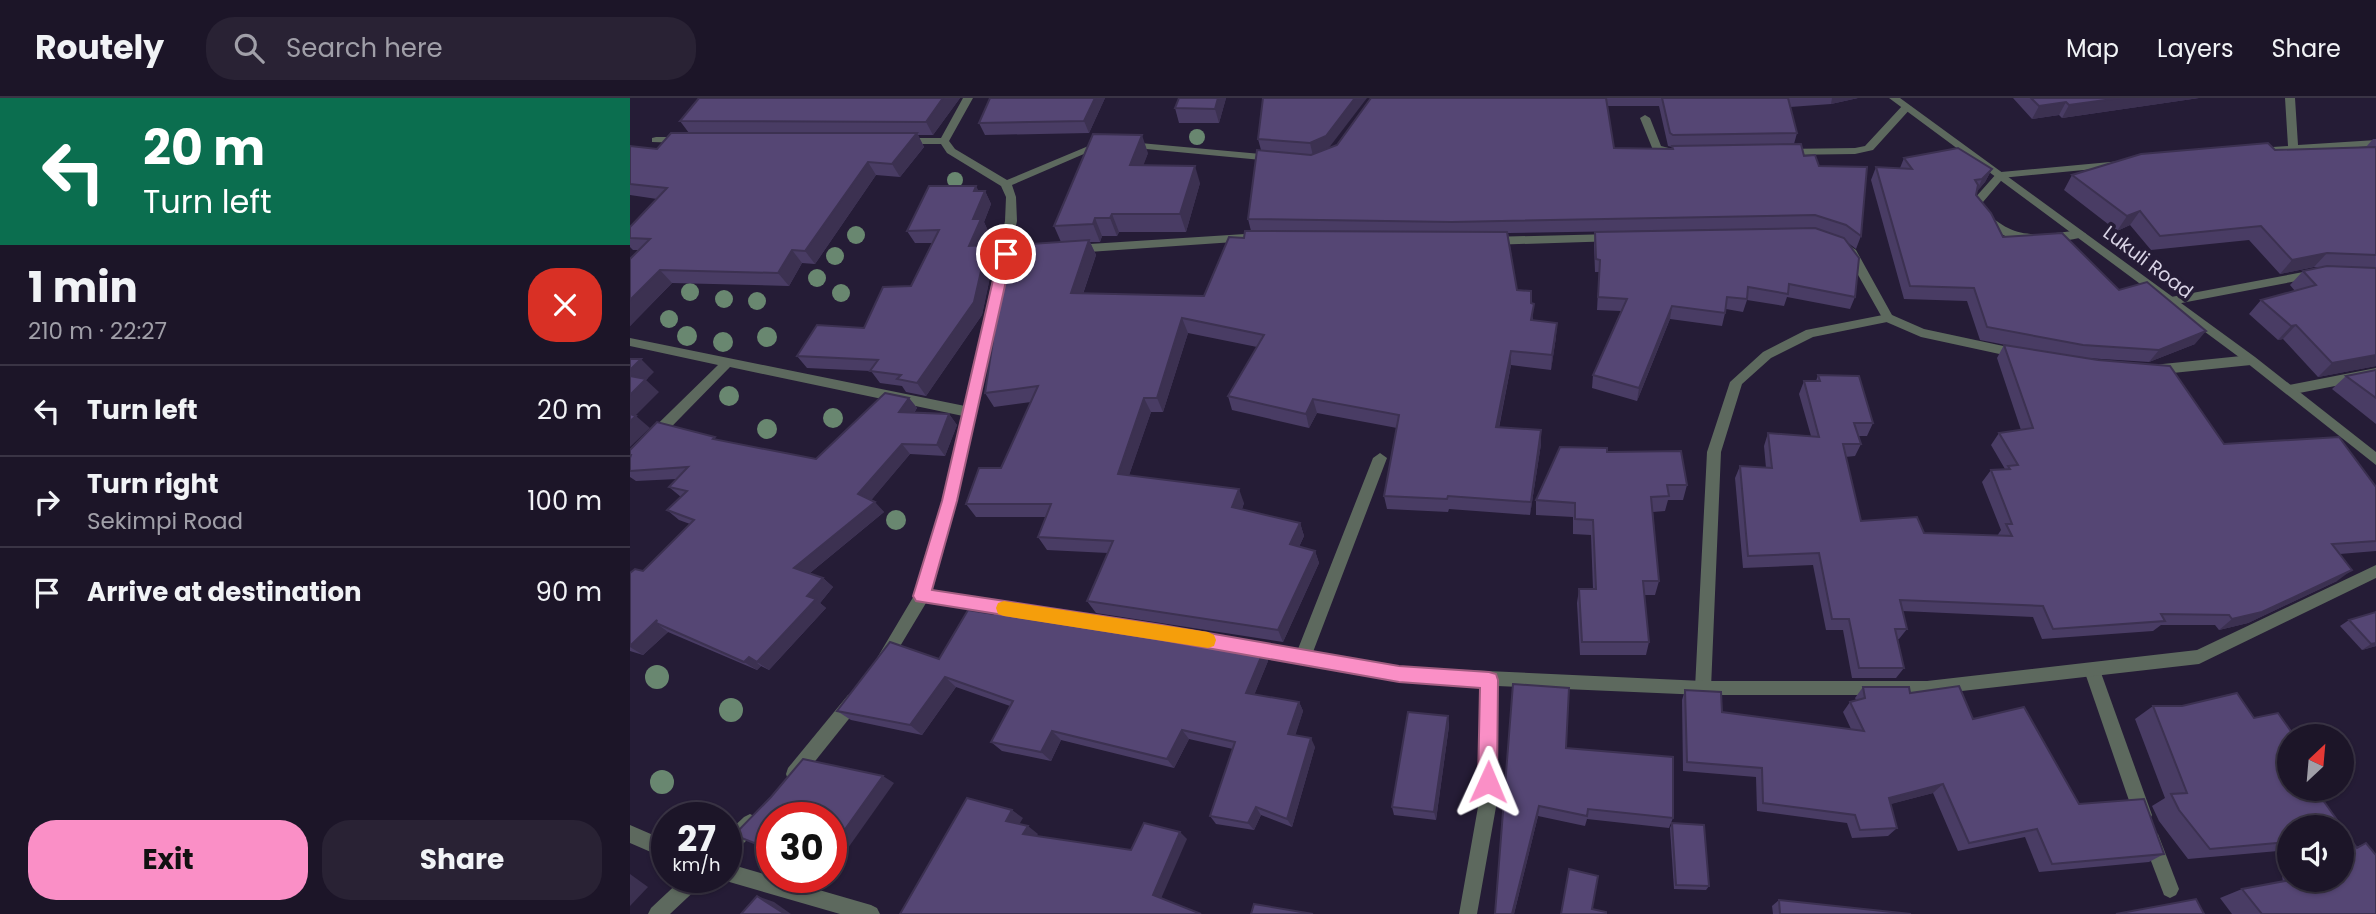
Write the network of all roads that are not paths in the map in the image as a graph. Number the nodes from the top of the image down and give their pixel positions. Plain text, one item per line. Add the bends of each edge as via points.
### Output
1 (968, 98) edge
2 (1894, 98) edge
3 (2290, 98) edge
4 (1907, 107) junction
5 (1645, 118) dead end
6 (656, 139) dead end
7 (697, 140) edge
8 (889, 141) edge
9 (944, 141) junction
10 (2376, 143) edge
11 (2293, 148) junction
12 (1775, 152) edge
13 (2251, 152) edge
14 (1695, 153) edge
15 (1287, 160) edge
16 (2140, 162) edge
17 (2001, 175) junction
18 (1006, 184) junction
19 (2080, 234) junction
20 (1261, 237) edge
21 (1632, 237) edge
22 (1481, 241) edge
23 (1840, 243) edge
24 (1059, 250) edge
25 (2327, 274) edge
26 (2171, 301) junction
27 (1888, 318) junction
28 (630, 342) edge
29 (2026, 355) edge
30 (2251, 360) junction
31 (728, 362) junction
32 (2136, 370) edge
33 (2376, 373) edge
34 (2289, 390) junction
35 (970, 412) junction
36 (1380, 458) dead end
37 (630, 460) edge
38 (2376, 460) edge
39 (2376, 572) edge
40 (922, 596) junction
41 (1303, 657) junction
42 (2092, 670) junction
43 (1489, 680) junction
44 (1703, 688) junction
45 (784, 785) edge
46 (756, 816) edge
47 (742, 831) edge
48 (630, 834) edge
49 (651, 843) edge
50 (742, 877) edge
51 (2169, 888) dead end
52 (679, 893) edge
53 (657, 914) edge
54 (871, 914) edge
55 (1468, 914) edge

1 - 9 street
2 - 4 street, Lukuli Road
3 - 11 street
4 - 12 street via 1868,148
4 - 17 street, Lukuli Road
5 - 14 street via 1657,148 1668,153
6 - 7 street
8 - 9 street
9 - 18 street via 951,151
10 - 11 street
11 - 13 street
15 - 18 street via 1110,143
16 - 17 street
17 - 19 street, Lukuli Road
17 - 19 street via 1978,201 1977,209 1989,225 2029,239
18 - 35 street via 1011,198 1013,253
19 - 26 street, Lukuli Road
20 - 24 street
21 - 22 street
23 - 27 street via 1850,250
25 - 26 street
26 - 30 street, Lukuli Road
27 - 29 street via 1921,333
27 - 44 street via 1810,333 1767,355 1736,382 1714,452
28 - 31 street
30 - 32 street
30 - 34 street, Lukuli Road
31 - 35 street
31 - 37 street
33 - 34 street
34 - 38 street, Lukuli Road
35 - 40 street
36 - 41 street
39 - 42 street via 2199,657
40 - 41 street
40 - 45 street via 872,677
41 - 43 street via 1399,674
42 - 44 street via 1927,688
42 - 51 street
43 - 44 street
43 - 55 street via 1488,807
46 - 47 street
48 - 49 street
50 - 54 street
52 - 53 street

